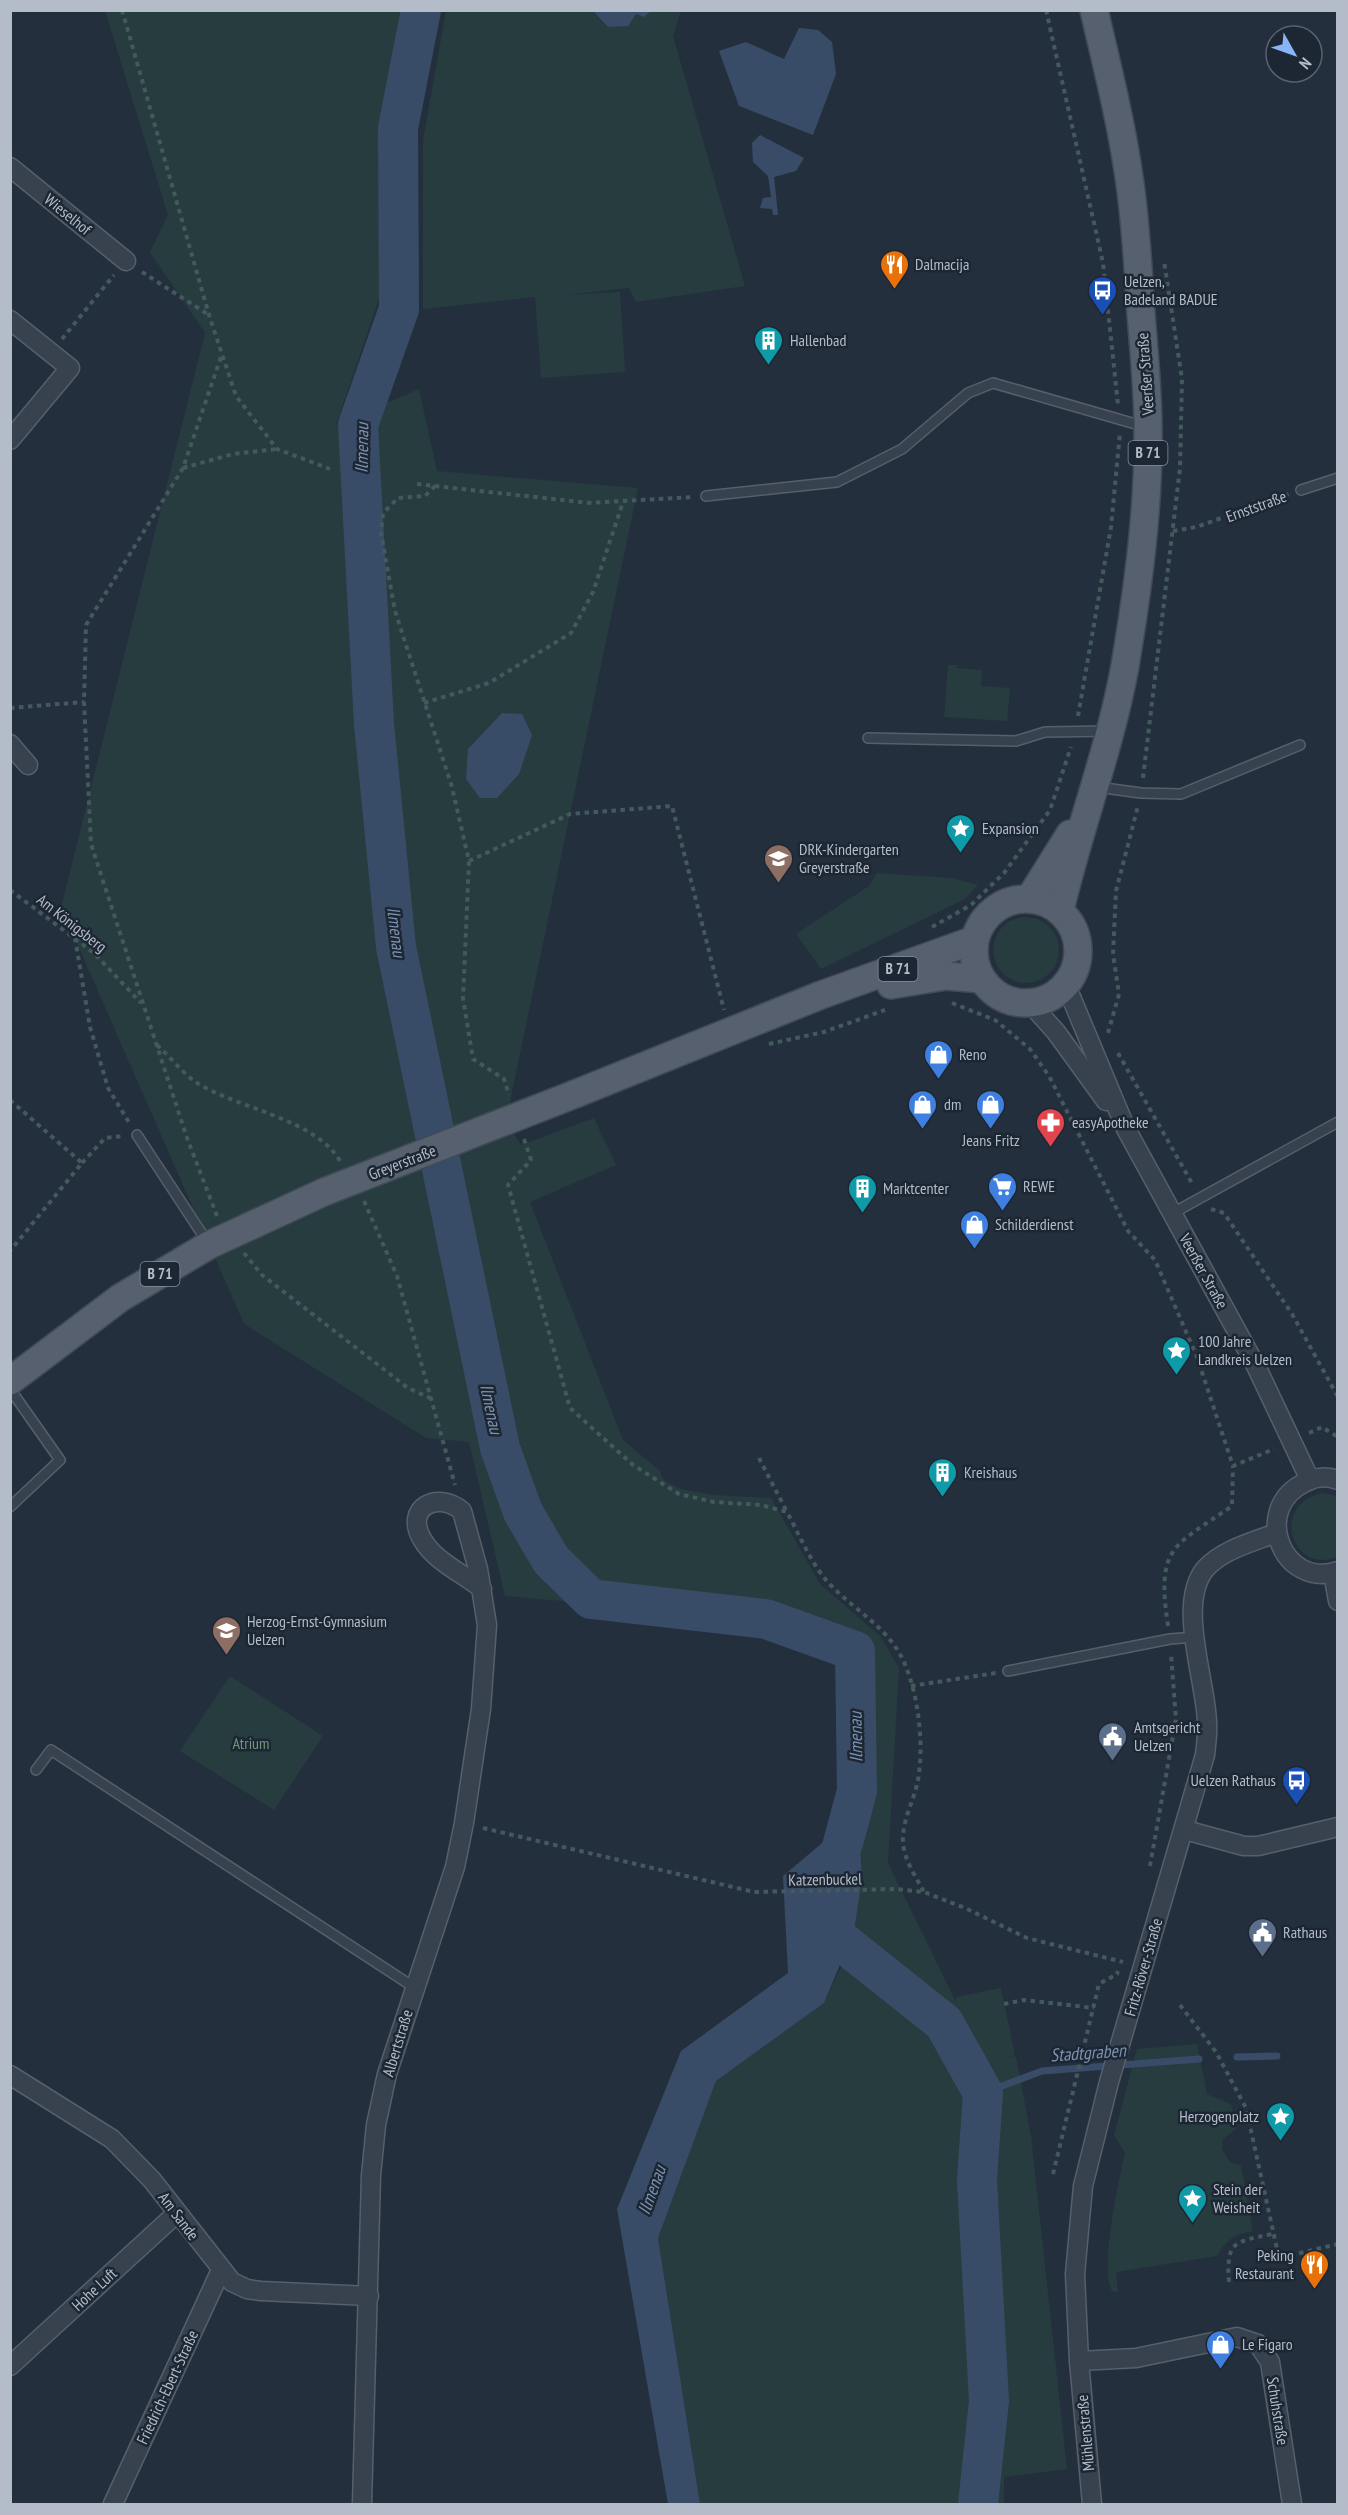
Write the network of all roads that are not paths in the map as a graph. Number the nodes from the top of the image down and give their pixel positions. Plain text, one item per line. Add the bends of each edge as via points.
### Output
1 (1094, 10) edge
2 (10, 167) edge
3 (126, 261) road end
4 (10, 320) edge
5 (1148, 427) junction
6 (10, 440) edge
7 (1338, 478) edge
8 (1301, 490) road end
9 (706, 496) road end
10 (1111, 731) junction
11 (868, 738) dead end
12 (10, 744) edge
13 (1300, 745) dead end
14 (28, 765) dead end
15 (1090, 797) junction
16 (1030, 898) junction
17 (1060, 910) junction
18 (974, 940) junction
19 (981, 979) junction
20 (1066, 985) junction
21 (821, 995) junction
22 (1030, 1003) junction
23 (1338, 1122) edge
24 (1126, 1129) junction
25 (136, 1135) road end
26 (1173, 1213) junction
27 (219, 1240) junction
28 (10, 1380) edge
29 (10, 1389) edge
30 (1310, 1480) junction
31 (1338, 1480) edge
32 (10, 1507) edge
33 (1276, 1533) junction
34 (1335, 1572) edge
35 (482, 1589) junction
36 (1338, 1601) edge
37 (1196, 1636) junction
38 (1008, 1671) road end
39 (36, 1770) dead end
40 (1338, 1827) edge
41 (1185, 1830) junction
42 (415, 1988) junction
43 (10, 2075) edge
44 (177, 2213) junction
45 (221, 2270) junction
46 (369, 2296) junction
47 (1079, 2361) junction
48 (10, 2366) edge
49 (113, 2505) edge
50 (362, 2505) edge
51 (1092, 2505) edge
52 (1292, 2505) edge

1 - 5 main road, Veerßer Straße / B 71 via 1129,176 1138,249
2 - 3 street, Wieselhof
4 - 6 street via 69,368
5 - 9 lane via 993,383 968,393 902,449 837,482
5 - 10 main road, Veerßer Straße / B 71 via 1144,528 1125,666
7 - 8 lane, Ernststraße
10 - 11 lane via 1045,732 1016,741
10 - 15 main road, Veerßer Straße / B 71
12 - 14 street
13 - 15 lane via 1181,794
15 - 16 main road, Veerßer Straße / B 71
15 - 17 main road, Veerßer Straße / B 71
16 - 17 main road
16 - 18 main road via 1001,904 989,914
17 - 20 main road via 1076,933 1078,946 1076,967
18 - 19 main road
18 - 21 main road, Greyerstraße / B 71
19 - 21 main road, Greyerstraße / B 71 via 946,976
19 - 22 main road via 1003,998
20 - 22 main road via 1050,997
20 - 24 street, Veerßer Straße
21 - 27 main road, Greyerstraße / B 71, bridge via 324,1192
22 - 24 street, Veerßer Straße via 1056,1032
23 - 26 lane
24 - 26 street, Veerßer Straße
25 - 27 lane
26 - 30 street, Veerßer Straße via 1256,1366
27 - 28 main road, Greyerstraße / B 71 via 120,1298
29 - 32 lane via 60,1460
30 - 31 street
30 - 33 street via 1287,1494 1276,1520
33 - 34 street via 1285,1554 1301,1568
33 - 37 street, Fritz-Röver-Straße via 1240,1547 1205,1569 1197,1583 1193,1616
34 - 36 street
35 - 35 street, Albertstraße via 438,1558 422,1540 417,1526 424,1506 435,1501 453,1503 462,1511
35 - 42 street, Albertstraße via 487,1625 485,1670 464,1823 455,1867
37 - 38 lane
37 - 41 street, Fritz-Röver-Straße via 1208,1723 1205,1755
39 - 42 lane via 51,1750
40 - 41 street via 1258,1846
41 - 47 street, Fritz-Röver-Straße via 1109,2082 1083,2186 1075,2274
42 - 46 street, Albertstraße via 387,2074 376,2126
43 - 44 street, Am Sande via 112,2139
44 - 45 street, Am Sande
44 - 48 street, Hohe Luft
45 - 46 street, Am Sande via 232,2282 247,2289
45 - 49 street, Friedrich-Ebert-Straße
46 - 50 street, Albertstraße
47 - 51 street, Mühlenstraße
47 - 52 street, Schuhstraße via 1136,2358 1237,2337 1258,2344 1270,2362

